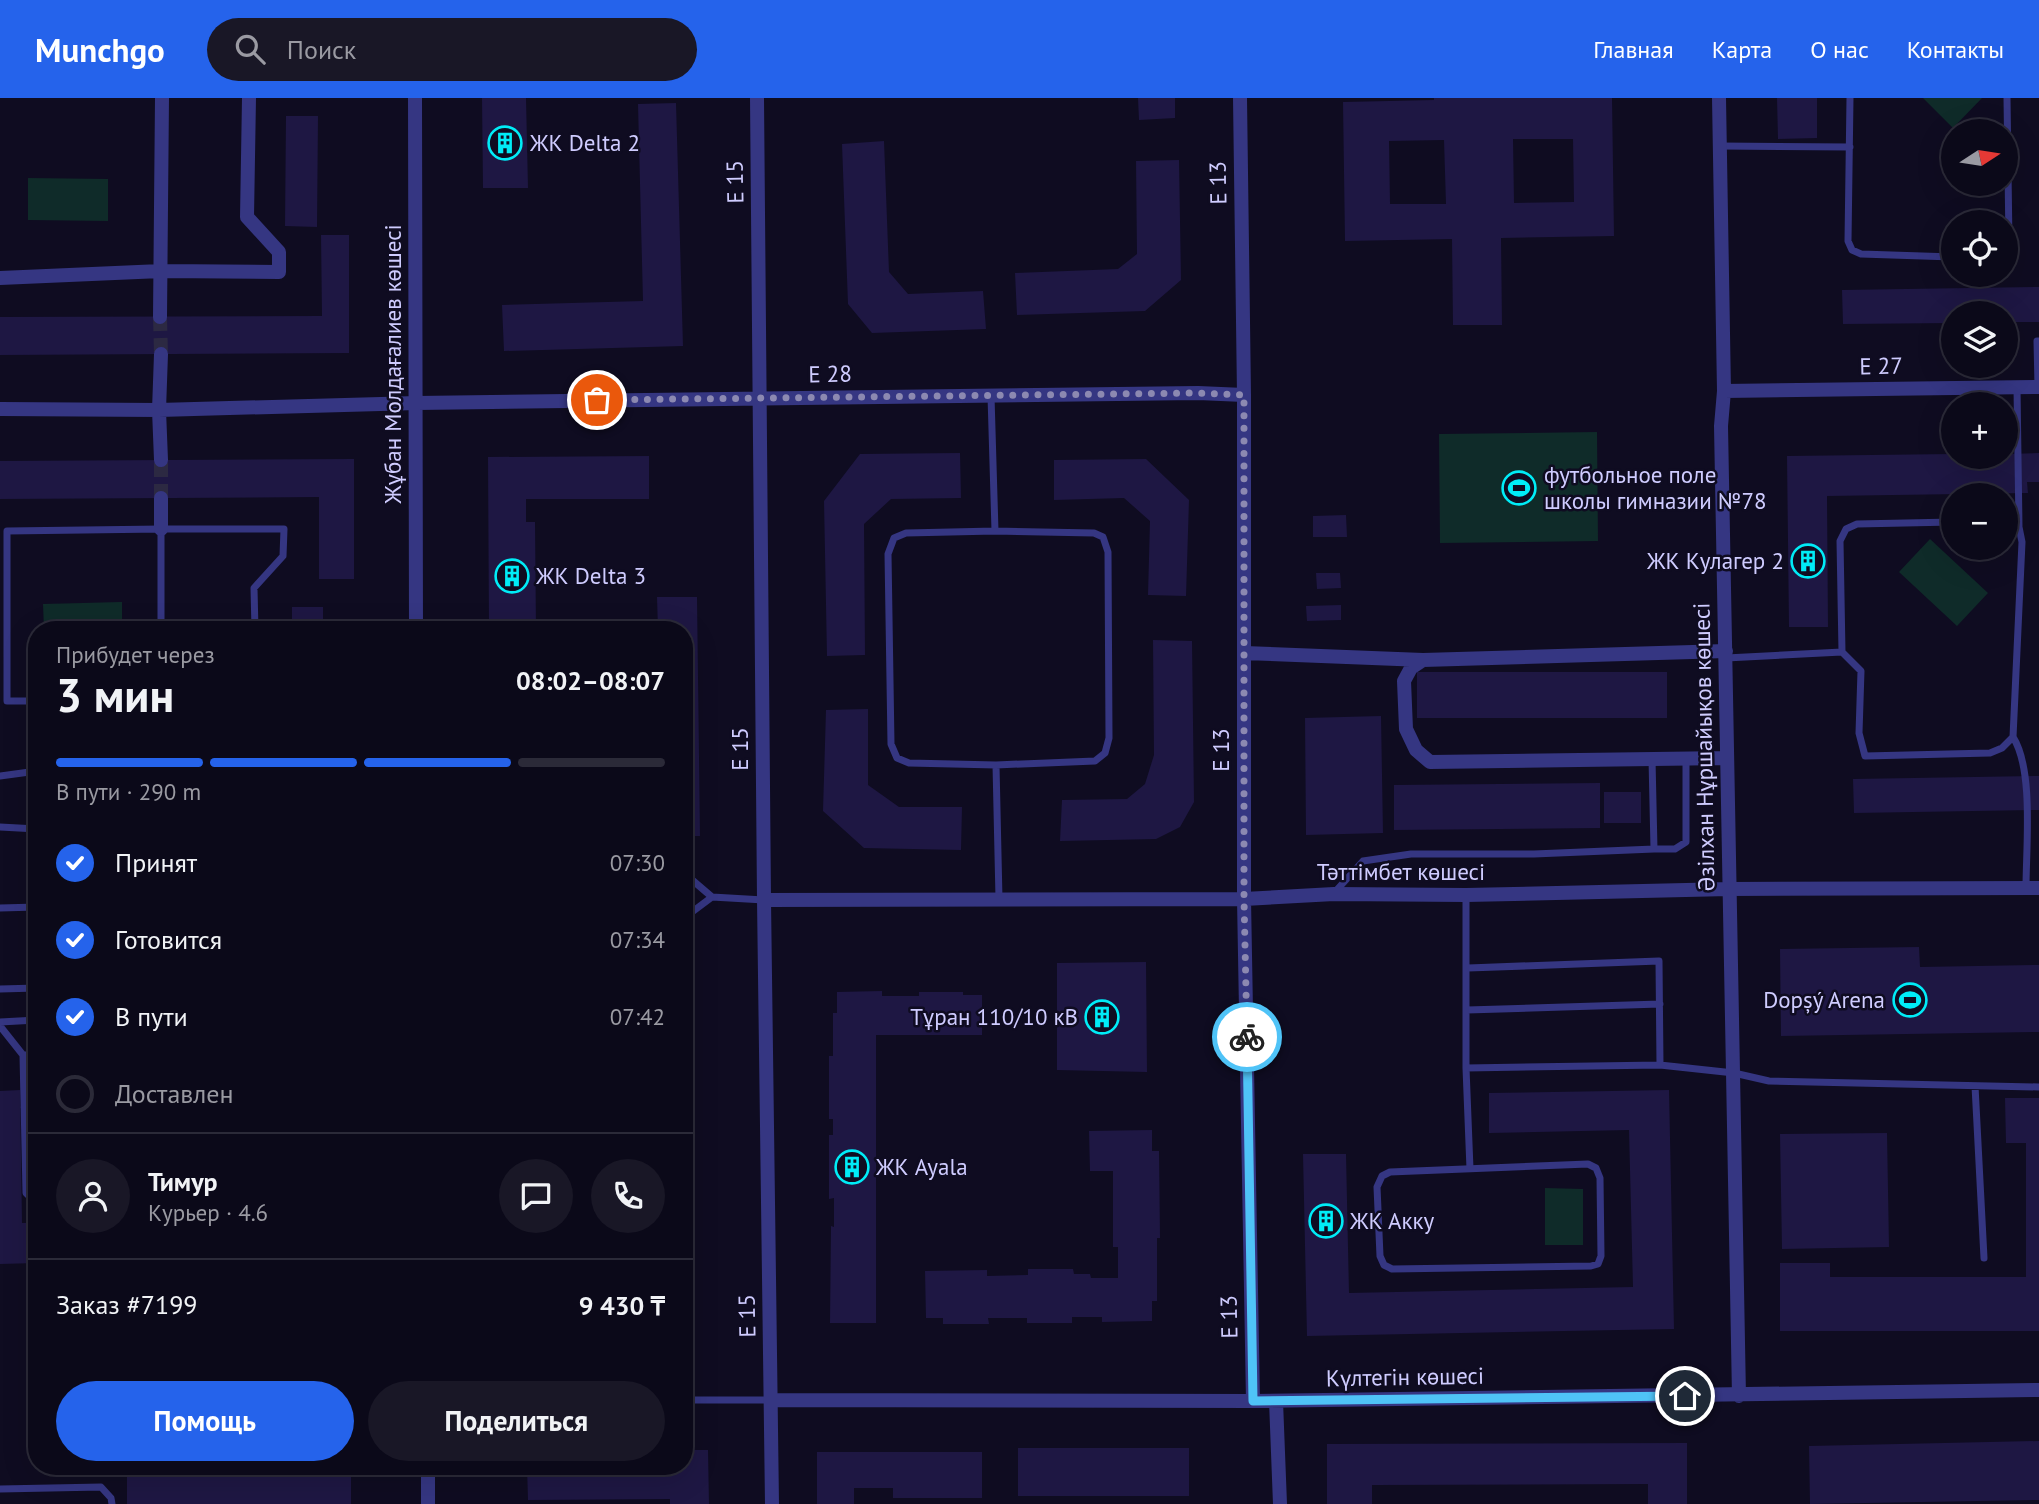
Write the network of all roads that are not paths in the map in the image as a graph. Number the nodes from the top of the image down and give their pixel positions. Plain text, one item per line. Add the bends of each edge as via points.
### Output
1 (162, 98) edge
2 (249, 98) edge
3 (415, 98) edge
4 (757, 98) edge
5 (1240, 98) edge
6 (1719, 98) edge
7 (1850, 98) edge
8 (2007, 98) edge
9 (1719, 146) junction
10 (1850, 147) junction
11 (2009, 210) edge
12 (1941, 257) edge
13 (161, 271) junction
14 (0, 278) edge
15 (160, 317) tunnel mouth
16 (2039, 341) edge
17 (161, 354) tunnel mouth
18 (2038, 387) edge
19 (2017, 388) junction
20 (1724, 391) junction
21 (991, 395) junction
22 (1244, 395) junction
23 (760, 398) junction
24 (417, 402) junction
25 (0, 409) edge
26 (159, 410) junction
27 (162, 460) tunnel mouth
28 (162, 498) tunnel mouth
29 (1941, 522) edge
30 (2019, 527) joint
31 (161, 529) junction
32 (995, 531) junction
33 (161, 621) edge
34 (255, 621) edge
35 (416, 621) edge
36 (1842, 652) junction
37 (1244, 653) junction
38 (1726, 654) junction
39 (1423, 660) junction
40 (28, 701) edge
41 (2013, 737) junction
42 (1686, 758) junction
43 (1727, 758) junction
44 (1652, 759) junction
45 (996, 765) junction
46 (28, 772) edge
47 (0, 775) edge
48 (0, 827) edge
49 (28, 829) edge
50 (1654, 849) junction
51 (693, 881) edge
52 (2032, 888) edge
53 (1729, 890) junction
54 (1334, 894) junction
55 (1466, 895) junction
56 (712, 897) junction
57 (1244, 899) junction
58 (764, 900) junction
59 (999, 900) junction
60 (0, 908) edge
61 (28, 908) edge
62 (693, 911) edge
63 (1468, 968) junction
64 (28, 988) edge
65 (0, 989) edge
66 (1660, 1004) junction
67 (1467, 1010) junction
68 (28, 1021) edge
69 (0, 1024) edge
70 (23, 1055) junction
71 (28, 1055) edge
72 (1660, 1065) junction
73 (1466, 1068) junction
74 (1734, 1073) junction
75 (1975, 1086) junction
76 (2039, 1087) edge
77 (24, 1108) junction
78 (28, 1108) edge
79 (1470, 1169) junction
80 (28, 1195) edge
81 (1984, 1258) dead end
82 (2039, 1390) edge
83 (1739, 1396) junction
84 (693, 1400) edge
85 (771, 1400) junction
86 (1253, 1401) junction
87 (1276, 1401) junction
88 (428, 1475) edge
89 (0, 1489) edge
90 (111, 1504) edge
91 (428, 1504) edge
92 (772, 1504) edge
93 (1280, 1504) edge

1 - 13 street
2 - 13 street via 247,216 279,252 279,272
3 - 24 street, Жұбан Молдағалиев көшесі
4 - 23 street, E 15
5 - 22 street, E 13
6 - 9 street, Әзілхан Нұршайықов көшесі
7 - 10 lane
8 - 11 lane
9 - 10 lane
9 - 20 street, Әзілхан Нұршайықов көшесі
10 - 12 lane via 1848,241 1852,250
13 - 14 street
13 - 15 street
16 - 18 lane
17 - 26 street
18 - 19 street, E 27
19 - 20 street, E 27
19 - 30 lane
20 - 38 street, Әзілхан Нұршайықов көшесі
21 - 22 street, E 28
21 - 23 street, E 28
21 - 32 lane
22 - 37 street, E 13
23 - 24 street, E 28
23 - 58 street, E 15
24 - 26 street, E 28
24 - 35 street, Жұбан Молдағалиев көшесі
25 - 26 street, E 28
26 - 27 street
28 - 31 street
29 - 36 lane via 1857,524 1846,529 1840,541
30 - 41 lane
31 - 33 lane
31 - 34 lane via 284,528 283,556 254,588
31 - 40 lane via 7,531 7,701
32 - 45 lane via 906,533 894,538 888,554 891,744 897,758 909,763
32 - 45 lane via 1103,537 1108,552 1109,738 1105,753 1095,761
36 - 38 lane
36 - 41 lane via 1861,671 1859,733 1865,756 1990,753
37 - 39 street
37 - 57 street, E 13
38 - 39 street
38 - 43 street, Әзілхан Нұршайықов көшесі
39 - 44 street via 1411,667 1404,681 1406,729 1416,750 1430,762
41 - 52 lane via 2026,776
42 - 43 street
42 - 44 street
42 - 50 lane via 1686,842 1675,849
43 - 53 street, Әзілхан Нұршайықов көшесі
44 - 50 lane
45 - 59 lane
46 - 47 lane
48 - 49 lane
50 - 54 lane via 1534,855 1411,854 1363,861
51 - 56 lane
52 - 53 street, Тәттімбет көшесі
53 - 55 street, Тәттімбет көшесі
53 - 74 street, Әзілхан Нұршайықов көшесі
54 - 55 street, Тәттімбет көшесі
54 - 57 street, Тәттімбет көшесі
55 - 63 lane
56 - 58 lane
56 - 62 lane
57 - 59 street, Тәттімбет көшесі
57 - 86 street, E 13
58 - 59 street, Тәттімбет көшесі
58 - 85 street, E 15
60 - 61 lane
63 - 66 lane via 1659,961
63 - 67 lane
64 - 65 lane
66 - 67 lane
66 - 72 lane
67 - 73 lane
68 - 69 lane
69 - 70 lane
70 - 71 lane
70 - 77 lane
72 - 73 lane
72 - 74 lane
73 - 79 lane
74 - 75 lane via 1769,1081
74 - 83 street, Әзілхан Нұршайықов көшесі
75 - 76 lane
75 - 81 lane
77 - 78 lane
77 - 80 lane
79 - 79 lane via 1382,1176 1377,1186 1384,1265 1392,1269 1598,1264 1600,1178 1596,1168 1588,1164
82 - 83 street, Күлтегін көшесі
83 - 87 street, Күлтегін көшесі
84 - 85 lane
85 - 86 street, Күлтегін көшесі
85 - 92 street, E 15
86 - 87 street, Күлтегін көшесі
87 - 93 street
88 - 91 street
89 - 90 lane via 101,1487

